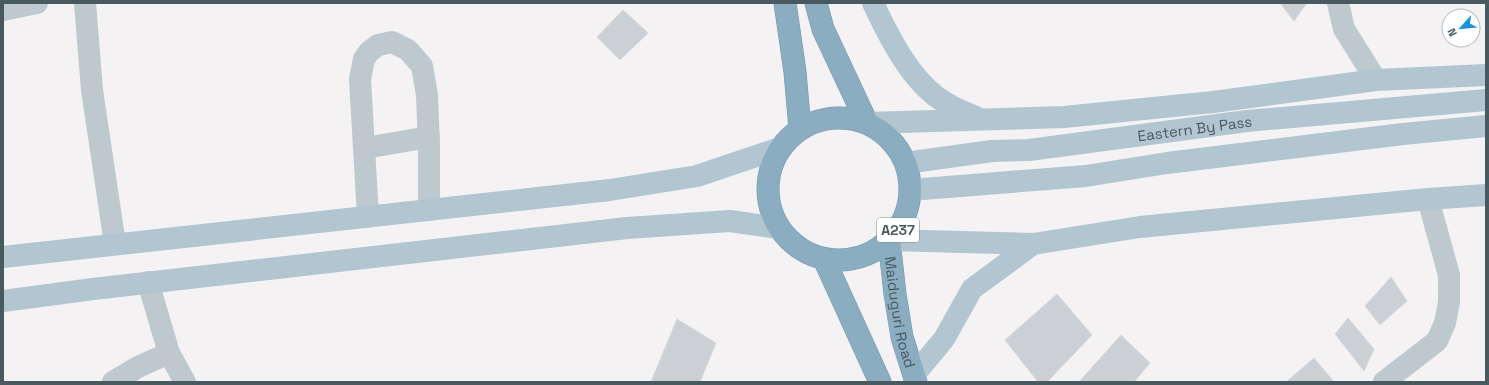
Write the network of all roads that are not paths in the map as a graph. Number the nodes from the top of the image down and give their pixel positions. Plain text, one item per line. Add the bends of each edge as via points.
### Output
1 (37, 3) edge
2 (85, 3) edge
3 (785, 3) edge
4 (816, 3) edge
5 (873, 3) edge
6 (1338, 3) edge
7 (3, 10) edge
8 (1486, 75) edge
9 (1376, 80) junction
10 (1486, 100) edge
11 (979, 119) junction
12 (867, 123) junction
13 (1486, 126) edge
14 (800, 129) junction
15 (429, 137) junction
16 (365, 148) junction
17 (780, 148) junction
18 (905, 163) junction
19 (910, 190) junction
20 (1486, 196) edge
21 (1428, 199) junction
22 (429, 210) junction
23 (368, 217) junction
24 (779, 228) junction
25 (889, 240) junction
26 (115, 244) junction
27 (1033, 244) junction
28 (3, 257) edge
29 (824, 259) junction
30 (148, 282) junction
31 (3, 301) edge
32 (169, 353) junction
33 (915, 379) edge
34 (113, 382) edge
35 (185, 382) edge
36 (880, 382) edge
37 (1384, 382) edge

1 - 7 street
2 - 26 street via 92,90
3 - 14 highway
4 - 12 highway via 823,29
5 - 11 main road via 885,28 917,79 945,102
6 - 9 street via 1344,29
8 - 9 main road
9 - 11 main road via 1213,102 1064,117
10 - 18 main road, Eastern By Pass via 1248,121 1029,150 992,151
11 - 12 main road
12 - 14 highway, A237 via 840,117 813,122
12 - 18 highway, A237 via 890,139
13 - 19 main road, Eastern By Pass via 1168,163 1086,176
14 - 17 highway, A237
15 - 16 street
15 - 16 street via 427,95 422,66 408,50 392,42 378,45 364,59 360,79
15 - 22 street
16 - 23 street
17 - 22 main road via 697,176 610,190
17 - 24 highway, A237 via 769,174 768,188 769,202
18 - 19 highway, A237
19 - 25 highway, A237 via 905,218
20 - 21 main road
21 - 27 main road via 1140,227
21 - 37 street via 1449,275 1449,302 1445,324 1437,341
22 - 23 main road
23 - 26 main road
24 - 29 highway, A237 via 799,248
24 - 30 main road via 730,221 648,226
25 - 27 main road
25 - 29 highway, A237 via 866,256 845,260
25 - 33 highway, Maiduguri Road / A237 via 902,337
26 - 28 main road
27 - 33 main road via 972,289 944,339
29 - 36 highway
30 - 31 main road
30 - 32 street
32 - 34 street
32 - 35 street

